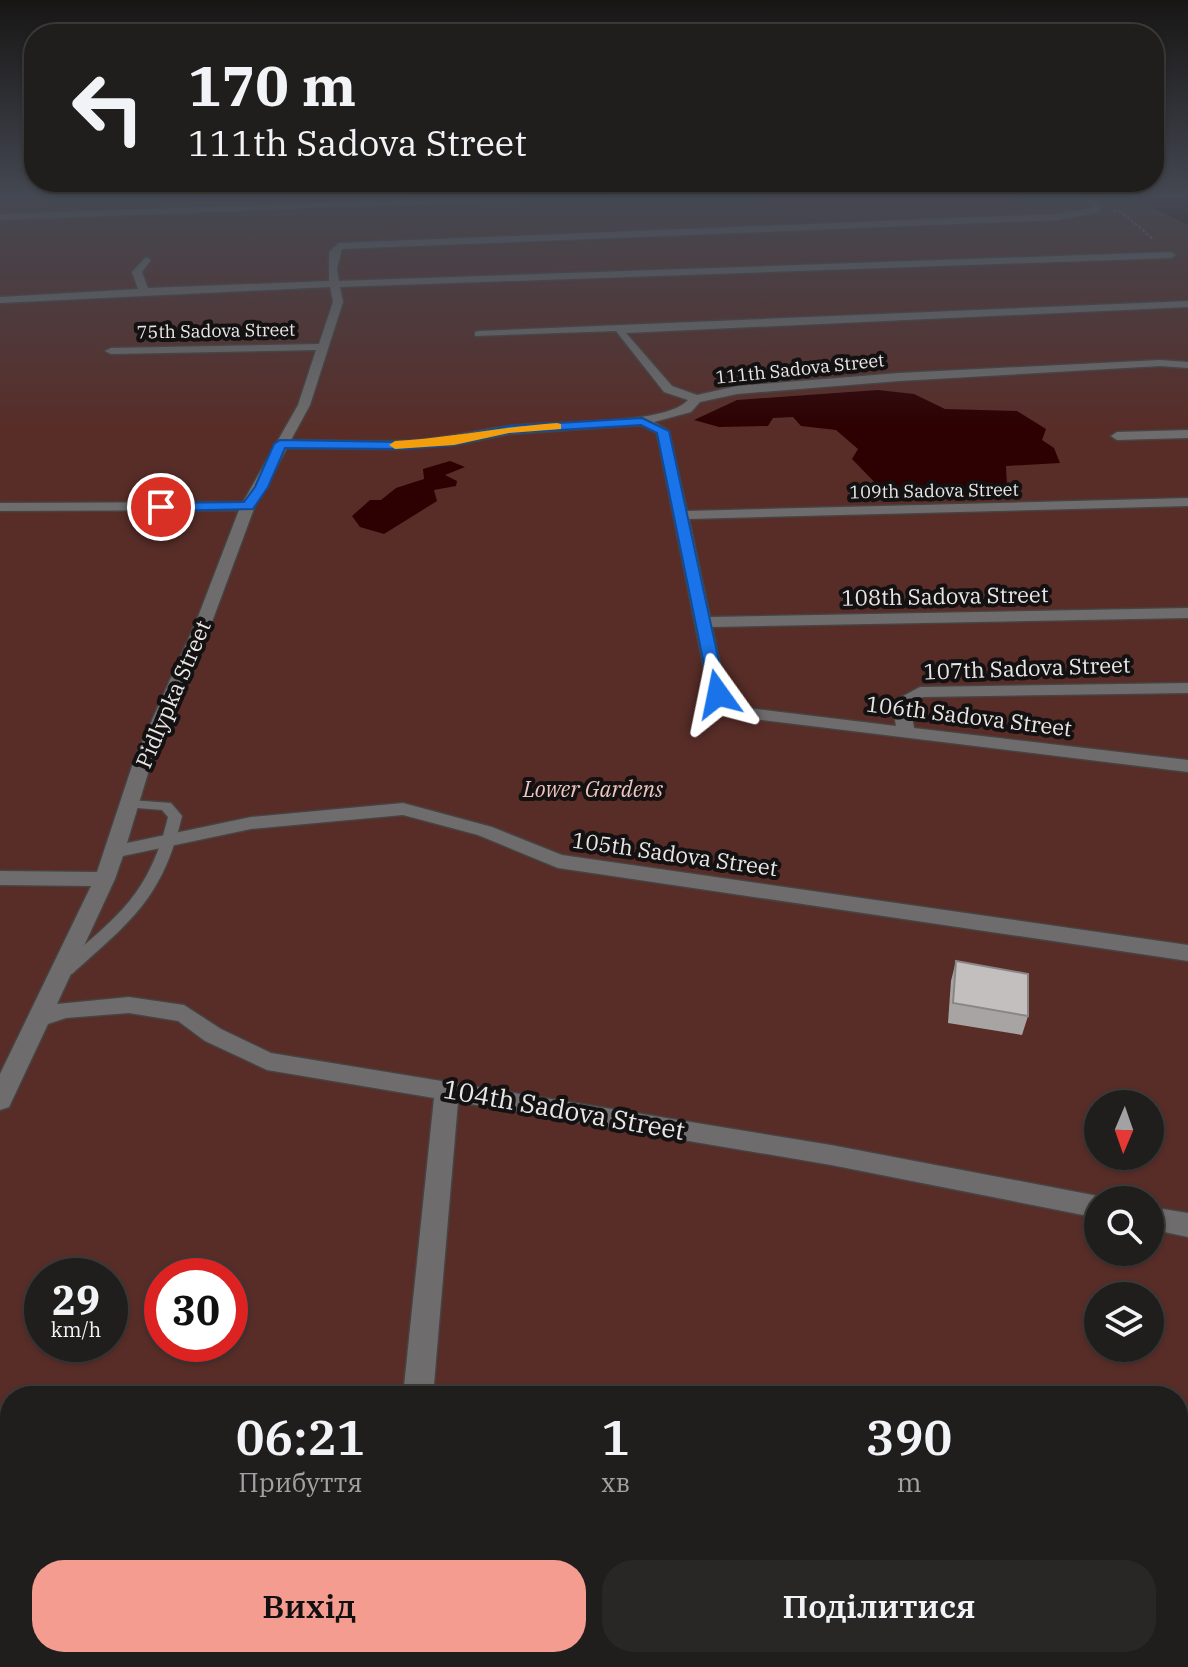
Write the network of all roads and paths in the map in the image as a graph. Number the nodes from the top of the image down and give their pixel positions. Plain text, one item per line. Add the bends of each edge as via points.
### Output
1 (137, 273) edge
2 (333, 273) edge
3 (691, 273) edge
4 (335, 286) junction
5 (144, 292) junction
6 (0, 300) edge
7 (1188, 304) edge
8 (627, 326) junction
9 (479, 334) dead end
10 (322, 347) junction
11 (111, 351) dead end
12 (1187, 364) edge
13 (696, 399) junction
14 (642, 421) junction
15 (1188, 434) edge
16 (1117, 436) dead end
17 (280, 444) junction
18 (1188, 502) edge
19 (248, 506) junction
20 (0, 507) edge
21 (681, 515) junction
22 (1188, 613) edge
23 (703, 622) junction
24 (1188, 688) edge
25 (906, 733) junction
26 (1188, 766) edge
27 (130, 804) junction
28 (171, 841) junction
29 (115, 850) junction
30 (0, 878) edge
31 (105, 879) junction
32 (1188, 953) edge
33 (62, 973) junction
34 (41, 1017) junction
35 (447, 1091) junction
36 (0, 1100) edge
37 (1084, 1204) edge
38 (1164, 1221) edge
39 (1188, 1225) edge
40 (419, 1386) edge

1 - 5 street
2 - 4 street, Pidlypka Street
3 - 4 street
4 - 5 street
4 - 10 street, Pidlypka Street via 338,302
5 - 6 street
7 - 8 street
8 - 9 street
8 - 13 street via 620,333 668,389
10 - 11 street, 75th Sadova Street
10 - 17 street, Pidlypka Street via 304,405
12 - 13 street, 111th Sadova Street via 899,377 737,390
13 - 14 street, 111th Sadova Street via 687,409
14 - 17 street, 111th Sadova Street via 509,430 401,445
14 - 21 street via 663,431
15 - 16 street
17 - 19 street, Pidlypka Street
18 - 21 street, 109th Sadova Street
19 - 20 street
19 - 27 street, Pidlypka Street via 143,760
21 - 23 street
22 - 23 street, 108th Sadova Street
23 - 25 street, 106th Sadova Street via 718,694 743,713
24 - 25 street, 107th Sadova Street via 920,692 901,702
25 - 26 street, 106th Sadova Street
27 - 28 lane via 166,806 175,816
27 - 29 street, Pidlypka Street
28 - 29 street, 105th Sadova Street
28 - 32 street, 105th Sadova Street via 251,823 403,809 485,831 558,861
28 - 33 lane via 139,904
29 - 31 street, Pidlypka Street
30 - 31 street
31 - 33 street, Pidlypka Street
33 - 34 street, Pidlypka Street
34 - 35 street, 104th Sadova Street via 129,1005 184,1013 213,1035 267,1061
34 - 36 street, Pidlypka Street
35 - 37 street, 104th Sadova Street via 831,1155
35 - 40 street
38 - 39 street

